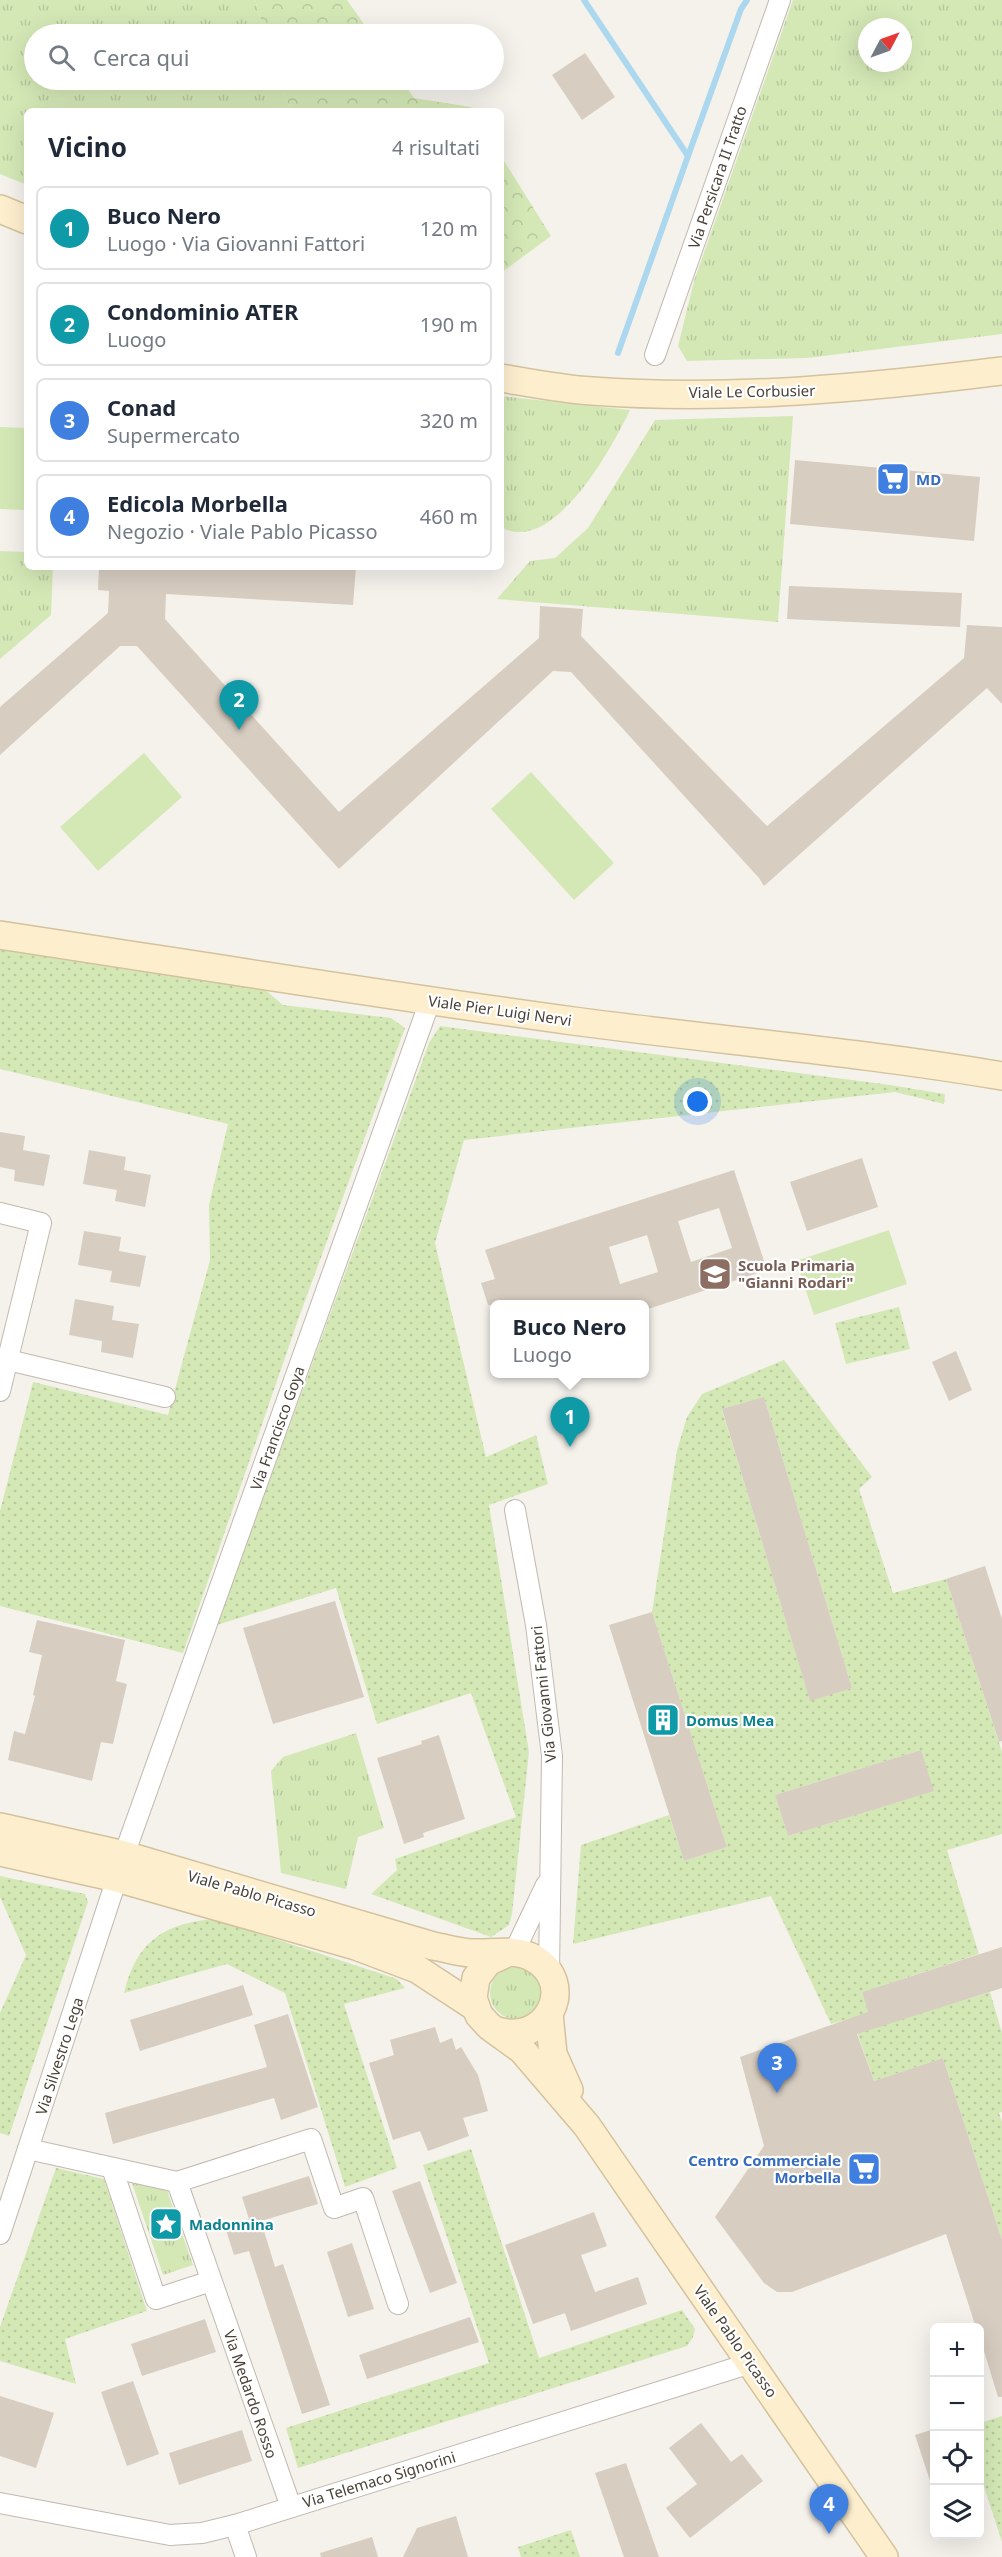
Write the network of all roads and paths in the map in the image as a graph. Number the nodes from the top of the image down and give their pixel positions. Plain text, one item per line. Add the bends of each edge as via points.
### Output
1 (780, 0) edge
2 (0, 209) edge
3 (24, 219) edge
4 (655, 355) dead end
5 (1002, 371) edge
6 (504, 378) edge
7 (0, 935) edge
8 (430, 1001) junction
9 (1002, 1076) edge
10 (0, 1213) edge
11 (8, 1360) junction
12 (0, 1391) edge
13 (165, 1397) dead end
14 (515, 1510) dead end
15 (0, 1827) edge
16 (0, 1852) edge
17 (121, 1866) junction
18 (549, 1880) junction
19 (511, 1953) junction
20 (549, 1974) junction
21 (475, 2007) junction
22 (549, 2014) junction
23 (497, 2031) junction
24 (587, 2126) junction
25 (28, 2149) junction
26 (112, 2168) junction
27 (177, 2182) junction
28 (0, 2234) edge
29 (211, 2281) junction
30 (398, 2304) dead end
31 (751, 2363) junction
32 (0, 2503) edge
33 (291, 2507) junction
34 (236, 2524) junction
35 (246, 2557) edge
36 (884, 2557) edge

1 - 4 street, Via Persicara II Tratto
2 - 3 street
5 - 6 street, Viale Le Corbusier via 807,391 589,391
7 - 8 street, Viale Pier Luigi Nervi
8 - 9 street, Viale Pier Luigi Nervi via 921,1062
8 - 17 street, Via Francisco Goya
10 - 11 street via 42,1223
11 - 12 street
11 - 13 street
14 - 18 street, Via Giovanni Fattori via 536,1625 552,1756
15 - 17 street, Viale Pablo Picasso
16 - 17 street, Viale Pablo Picasso
17 - 19 street, Viale Pablo Picasso via 433,1946 466,1953
17 - 21 street, Viale Pablo Picasso via 417,1969
17 - 25 street, Via Silvestro Lega
18 - 19 street, Via Giovanni Fattori
18 - 20 street, Via Giovanni Fattori
19 - 20 street, Viale Pablo Picasso via 531,1956
19 - 21 street via 488,1962 476,1978
20 - 22 street, Viale Pablo Picasso via 555,1991
21 - 23 street, Viale Pablo Picasso
22 - 23 street via 537,2027 523,2033
22 - 24 street, Viale Pablo Picasso via 553,2054
23 - 24 street, Viale Pablo Picasso via 522,2050
24 - 31 street, Viale Pablo Picasso
25 - 26 street
25 - 28 street, Via Silvestro Lega
26 - 27 street
26 - 29 street via 156,2299
27 - 29 street, Via Medardo Rosso
27 - 30 street via 311,2139 334,2208 363,2198
29 - 33 street, Via Medardo Rosso
31 - 33 street, Via Telemaco Signorini
31 - 36 street, Viale Pablo Picasso
32 - 34 street, Via Telemaco Signorini via 170,2535 202,2533
33 - 34 street, Via Telemaco Signorini
34 - 35 street

